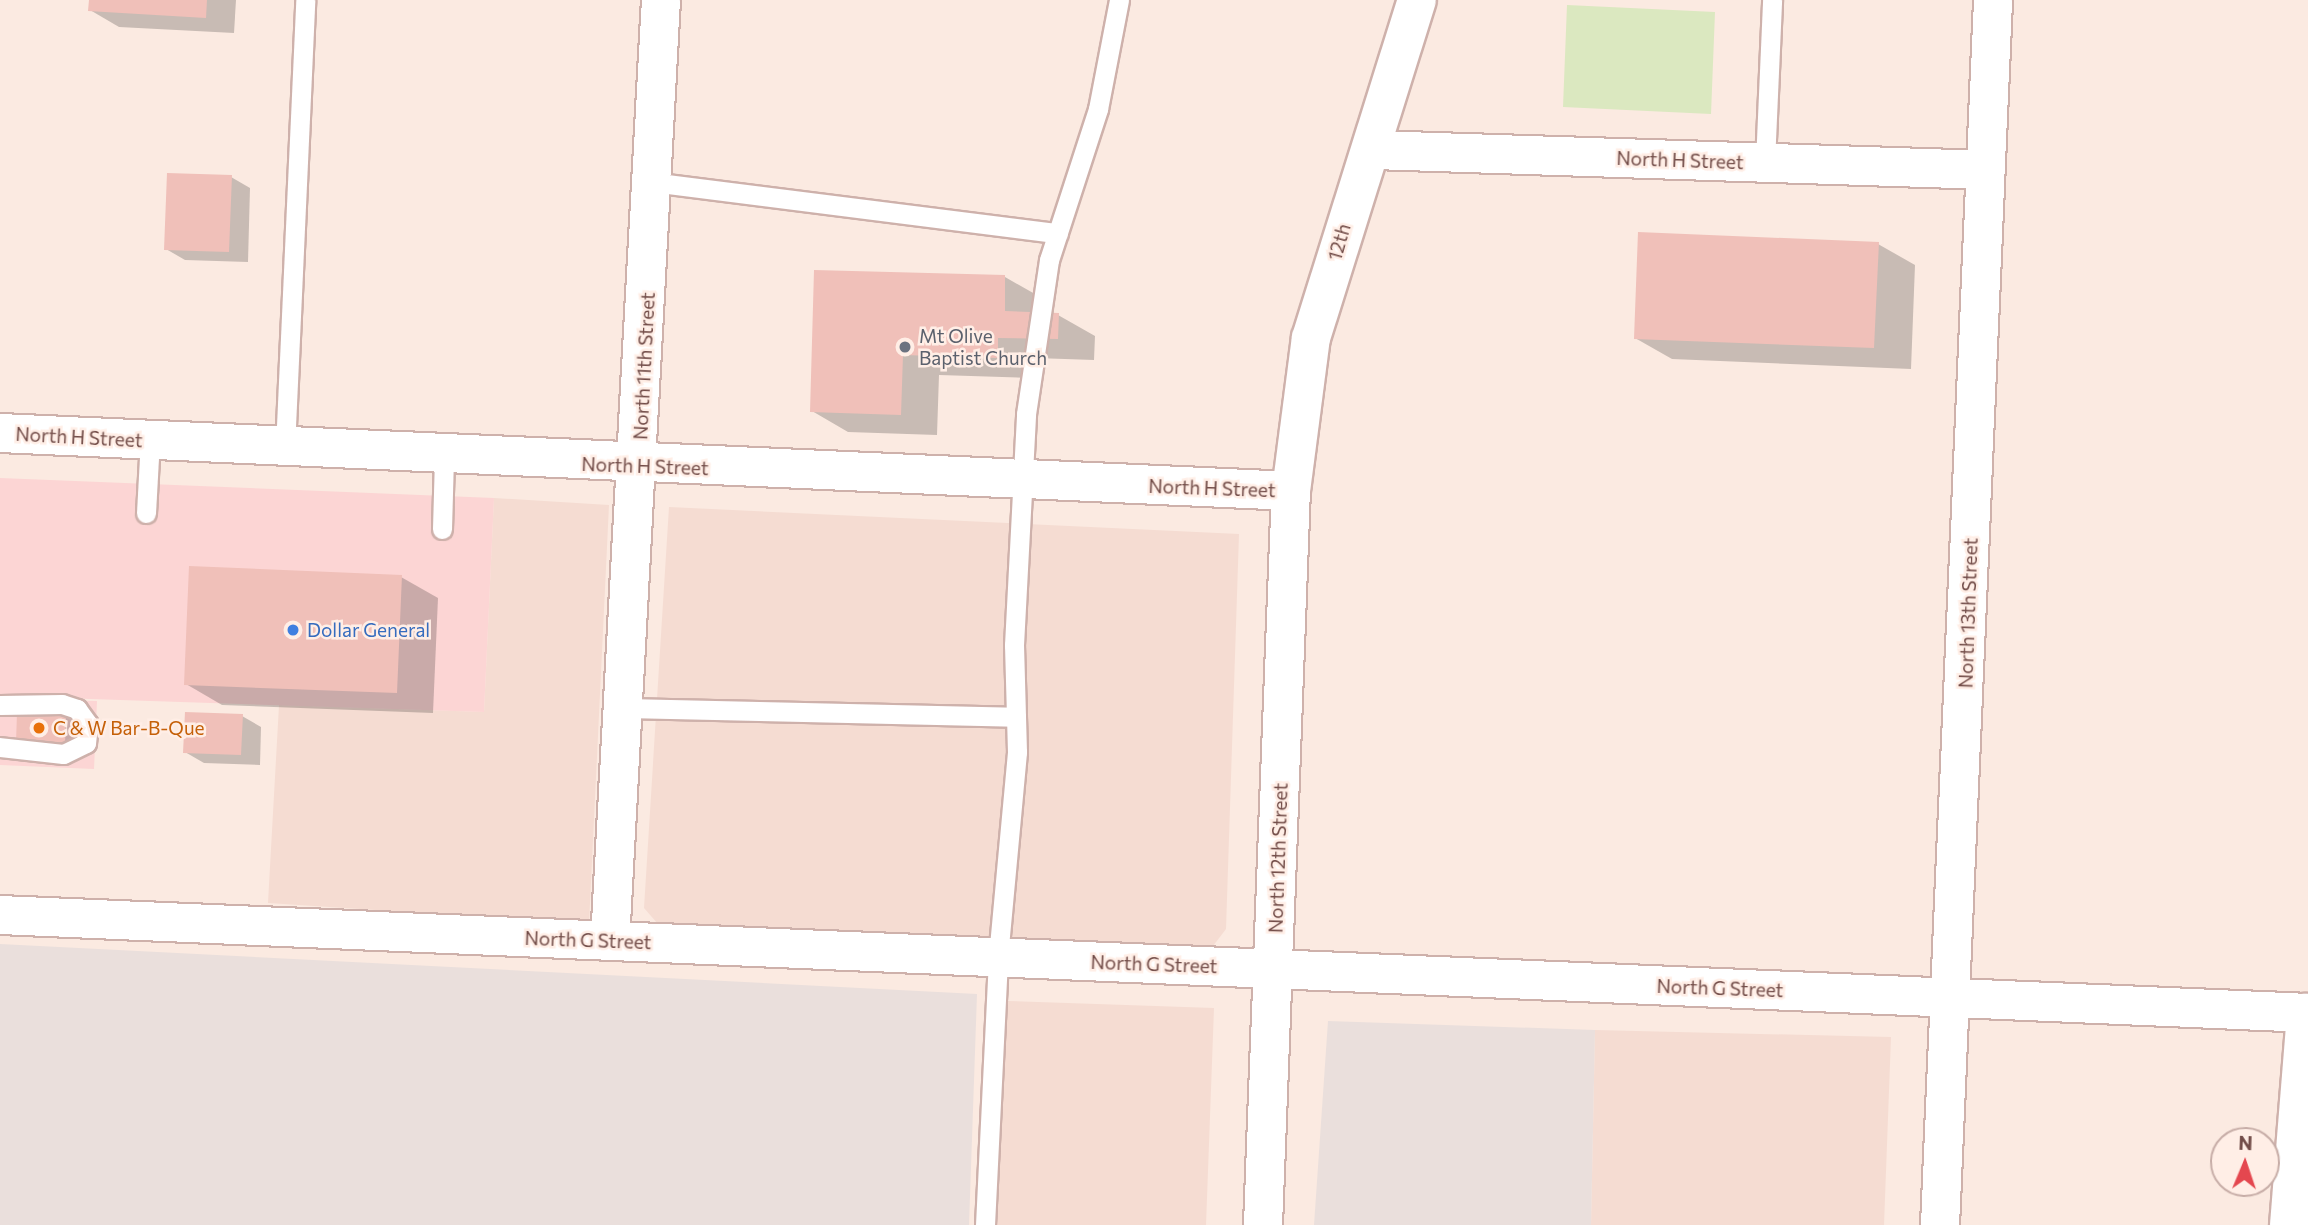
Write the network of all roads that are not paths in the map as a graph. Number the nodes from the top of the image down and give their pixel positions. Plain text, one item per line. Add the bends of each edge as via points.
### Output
1 (305, 0) edge
2 (661, 0) edge
3 (1119, 0) edge
4 (1417, 0) edge
5 (1772, 0) edge
6 (1993, 0) edge
7 (1374, 150) junction
8 (1765, 163) junction
9 (1985, 170) junction
10 (652, 182) junction
11 (1058, 233) junction
12 (0, 433) edge
13 (150, 440) junction
14 (285, 448) junction
15 (444, 456) junction
16 (639, 466) junction
17 (1024, 481) junction
18 (1291, 491) junction
19 (146, 513) dead end
20 (442, 529) dead end
21 (0, 705) edge
22 (624, 708) junction
23 (1016, 717) junction
24 (0, 747) edge
25 (0, 915) edge
26 (610, 941) junction
27 (998, 957) junction
28 (1275, 969) junction
29 (1953, 998) junction
30 (2307, 1013) edge
31 (985, 1225) edge
32 (1263, 1225) edge
33 (1941, 1225) edge
34 (2289, 1225) edge

1 - 14 lane
2 - 10 street, North 11th Street
3 - 11 lane via 1098,109
4 - 7 street, 12th
5 - 8 lane
6 - 9 street, North 13th Street
7 - 8 street, North H Street
7 - 18 street, 12th via 1347,215 1311,338
8 - 9 street, North H Street
9 - 29 street, North 13th Street
10 - 11 lane
10 - 16 street, North 11th Street
11 - 17 lane via 1026,414
12 - 13 street, North H Street
13 - 14 street, North H Street
13 - 19 lane
14 - 15 street, North H Street
15 - 16 street, North H Street
15 - 20 lane
16 - 17 street, North H Street
16 - 22 street, North 11th Street
17 - 18 street, North H Street
17 - 23 lane
18 - 28 street, North 12th Street
21 - 24 lane via 62,704 77,709 88,724 86,743 63,754
22 - 23 lane
22 - 26 street, North 11th Street
23 - 27 lane
25 - 26 street, North G Street
26 - 27 street, North G Street
27 - 28 street, North G Street
27 - 31 lane
28 - 29 street, North G Street
28 - 32 street, North 12th Street
29 - 30 street, North G Street
29 - 33 street, North 13th Street
30 - 34 street

